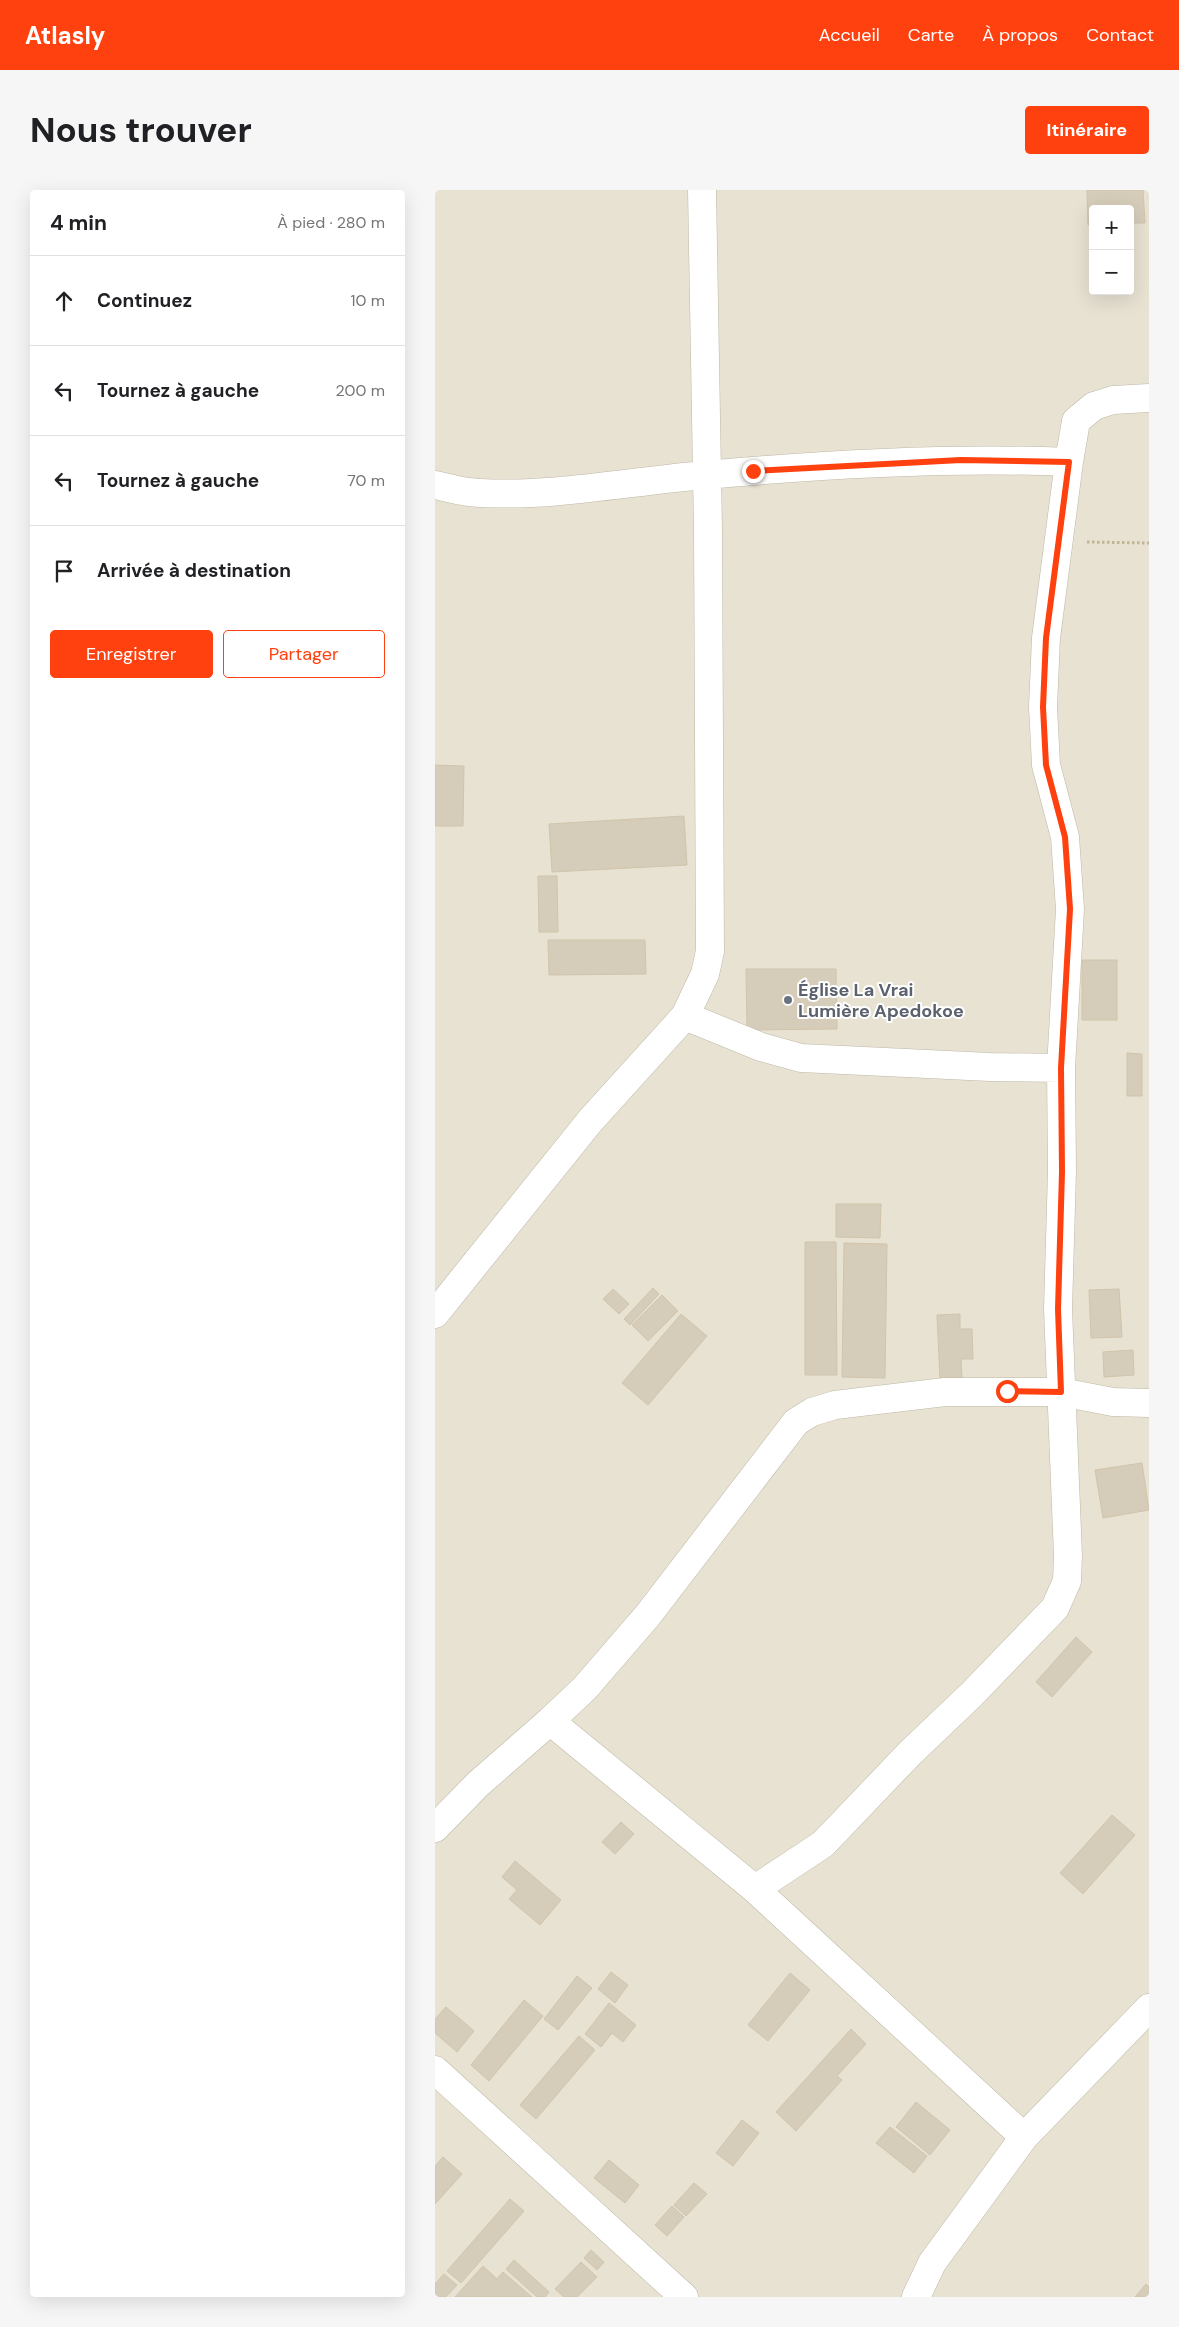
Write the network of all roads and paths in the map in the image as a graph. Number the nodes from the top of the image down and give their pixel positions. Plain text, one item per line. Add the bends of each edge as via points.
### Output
1 (702, 190) edge
2 (1149, 398) edge
3 (1069, 462) junction
4 (706, 475) junction
5 (435, 485) edge
6 (1058, 543) junction
7 (1149, 543) edge
8 (685, 1016) junction
9 (1061, 1068) junction
10 (435, 1314) edge
11 (1061, 1392) junction
12 (1149, 1403) edge
13 (550, 1721) junction
14 (435, 1828) edge
15 (755, 1889) junction
16 (1149, 2008) edge
17 (435, 2070) edge
18 (1024, 2137) junction
19 (684, 2297) edge
20 (916, 2297) edge

1 - 4 street
2 - 3 street via 1113,400 1093,406 1076,421
3 - 4 street via 945,460
3 - 6 street
4 - 5 street via 527,492 479,493
4 - 8 street via 710,951 705,974
6 - 7 path
6 - 9 street via 1046,638 1043,707 1046,765 1065,837 1070,909
8 - 9 street via 761,1047 801,1058
8 - 10 street via 590,1121
9 - 11 street via 1058,1309
11 - 12 street via 1113,1402
11 - 13 street via 945,1392 835,1405 812,1412 796,1422 648,1615 585,1688
11 - 15 street via 1068,1556 1067,1581 1055,1608 823,1844
13 - 14 street via 478,1784
13 - 15 street
15 - 18 street
16 - 18 street
17 - 19 street
18 - 20 street via 932,2263

